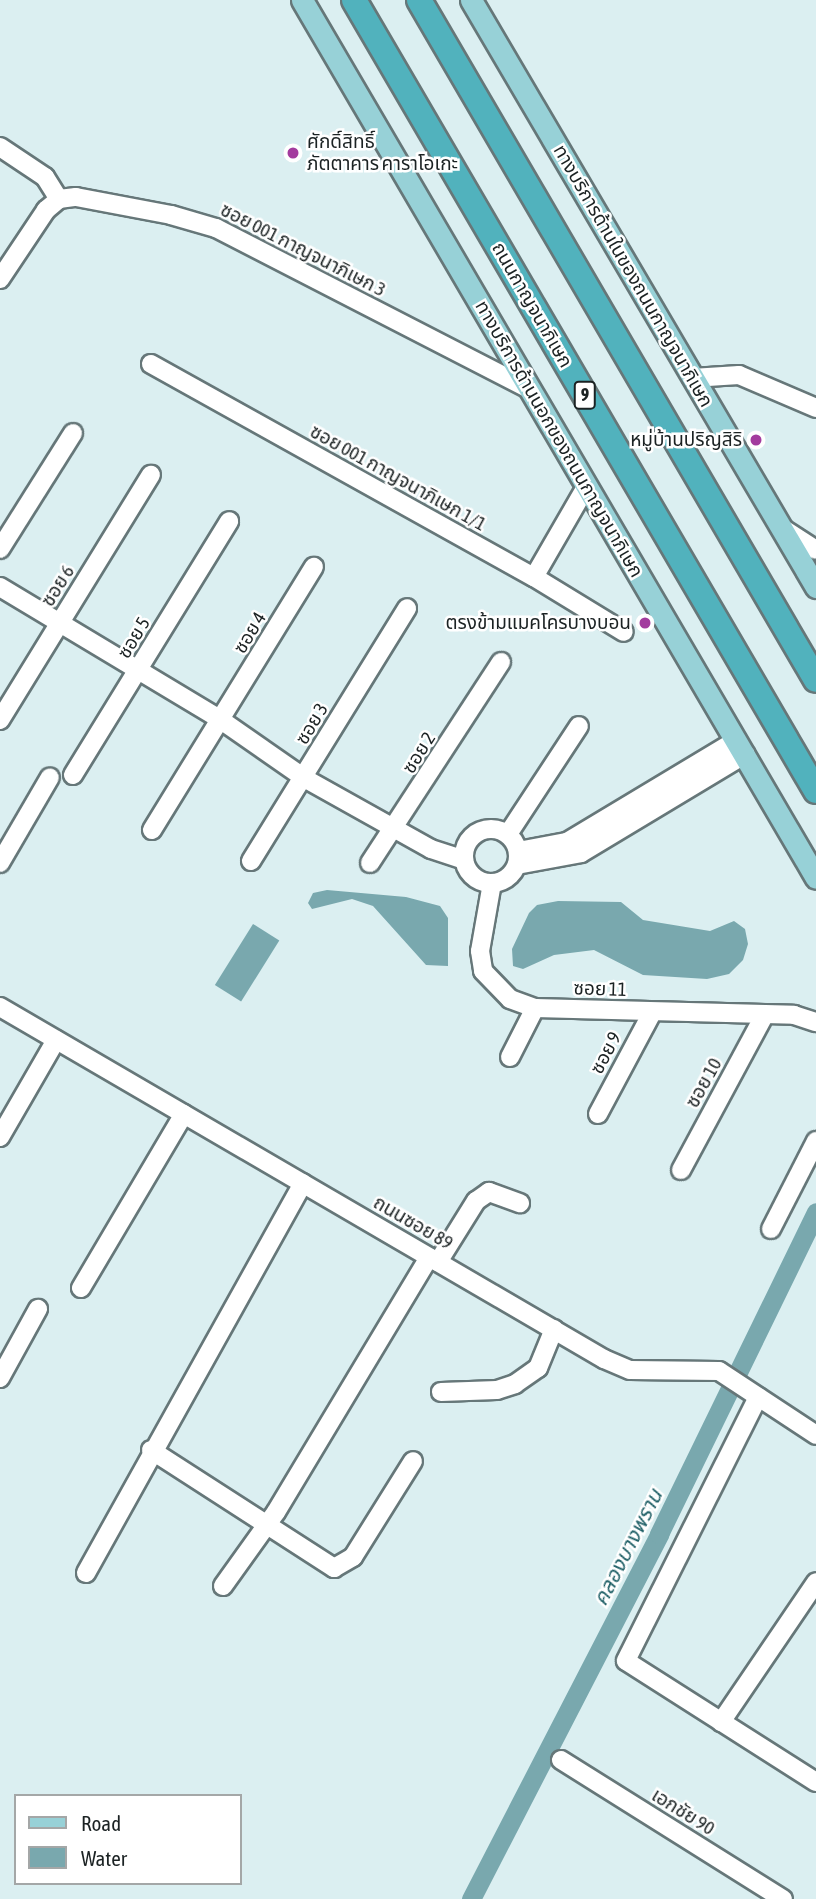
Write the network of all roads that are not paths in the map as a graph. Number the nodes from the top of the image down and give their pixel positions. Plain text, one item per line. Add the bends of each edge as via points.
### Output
1 (302, 0) edge
2 (354, 0) edge
3 (419, 0) edge
4 (471, 0) edge
5 (0, 147) edge
6 (59, 199) junction
7 (0, 279) edge
8 (151, 364) dead end
9 (692, 379) junction
10 (529, 389) junction
11 (816, 408) edge
12 (73, 433) dead end
13 (151, 475) dead end
14 (586, 487) junction
15 (229, 521) dead end
16 (782, 528) junction
17 (0, 549) edge
18 (816, 550) edge
19 (314, 567) dead end
20 (534, 577) junction
21 (0, 587) edge
22 (816, 587) edge
23 (407, 608) dead end
24 (60, 622) junction
25 (625, 632) dead end
26 (500, 662) dead end
27 (139, 669) junction
28 (816, 680) edge
29 (0, 720) edge
30 (221, 720) junction
31 (579, 726) dead end
32 (741, 747) junction
33 (73, 775) dead end
34 (50, 777) dead end
35 (304, 778) junction
36 (816, 791) edge
37 (152, 830) dead end
38 (395, 831) junction
39 (508, 834) junction
40 (517, 858) junction
41 (464, 860) junction
42 (251, 861) dead end
43 (0, 863) edge
44 (370, 863) dead end
45 (816, 878) edge
46 (492, 883) junction
47 (0, 1007) edge
48 (535, 1008) junction
49 (652, 1013) junction
50 (764, 1016) junction
51 (816, 1022) edge
52 (56, 1040) junction
53 (510, 1057) dead end
54 (184, 1114) junction
55 (597, 1114) dead end
56 (0, 1137) edge
57 (816, 1141) edge
58 (681, 1170) dead end
59 (303, 1183) junction
60 (520, 1203) dead end
61 (771, 1229) dead end
62 (433, 1259) junction
63 (81, 1288) dead end
64 (38, 1309) dead end
65 (554, 1329) junction
66 (0, 1378) edge
67 (441, 1392) dead end
68 (756, 1395) junction
69 (816, 1435) edge
70 (150, 1450) junction
71 (413, 1461) dead end
72 (265, 1527) junction
73 (86, 1573) dead end
74 (816, 1582) edge
75 (223, 1586) dead end
76 (721, 1722) junction
77 (561, 1760) dead end
78 (816, 1782) edge
79 (783, 1899) edge

1 - 10 main road, ทางบริการด้านนอกของถนนกาญจนาภิเษก
2 - 36 highway, ถนนกาญจนาภิเษก / 9
3 - 28 highway
4 - 9 main road, ทางบริการด้านในของถนนกาญจนาภิเษก
5 - 6 street via 45,177
6 - 7 street via 46,210
6 - 10 street, ซอย 001 กาญจนาภิเษก 3 via 89,199 216,228
8 - 20 street, ซอย 001 กาญจนาภิเษก 1/1
9 - 11 street via 738,375
9 - 16 main road, ทางบริการด้านในของถนนกาญจนาภิเษก
10 - 14 main road, ทางบริการด้านนอกของถนนกาญจนาภิเษก
12 - 17 street
13 - 24 street, ซอย 6
14 - 20 street
14 - 32 main road, ทางบริการด้านนอกของถนนกาญจนาภิเษก
15 - 27 street, ซอย 5
16 - 18 street
16 - 22 main road, ทางบริการด้านในของถนนกาญจนาภิเษก
19 - 30 street, ซอย 4
20 - 25 street, ซอย 001 กาญจนาภิเษก 1/1
21 - 24 street
23 - 35 street, ซอย 3
24 - 27 street
24 - 29 street, ซอย 6
26 - 38 street, ซอย 2
27 - 30 street
27 - 33 street, ซอย 5
30 - 35 street
30 - 37 street, ซอย 4
31 - 39 street
32 - 40 street via 580,853
32 - 45 main road, ทางบริการด้านนอกของถนนกาญจนาภิเษก
34 - 43 street
35 - 38 street
35 - 42 street, ซอย 3
38 - 41 street
38 - 44 street, ซอย 2
39 - 40 street
39 - 41 street via 481,831 467,842
40 - 46 street via 507,878
41 - 46 street via 477,880
46 - 48 street, ซอย 11 via 480,951 483,971 510,999
47 - 52 street, ถนนซอย 89
48 - 49 street, ซอย 11
48 - 53 street
49 - 50 street, ซอย 11
49 - 55 street, ซอย 9
50 - 51 street, ซอย 11 via 794,1015
50 - 58 street, ซอย 10
52 - 54 street, ถนนซอย 89
52 - 56 street
54 - 59 street, ถนนซอย 89
54 - 63 street
57 - 61 street
59 - 62 street, ถนนซอย 89
59 - 70 street
60 - 62 street via 489,1192 476,1201
62 - 65 street, ถนนซอย 89
62 - 72 street
64 - 66 street
65 - 67 street via 538,1368 515,1384 497,1390
65 - 68 street, ถนนซอย 89 via 630,1370 719,1371
68 - 69 street, ถนนซอย 89
68 - 76 street via 627,1656 629,1664
70 - 72 street
70 - 73 street
71 - 72 street via 343,1566 334,1568
72 - 75 street
74 - 76 street
76 - 78 street
77 - 79 street, เอกชัย 90

